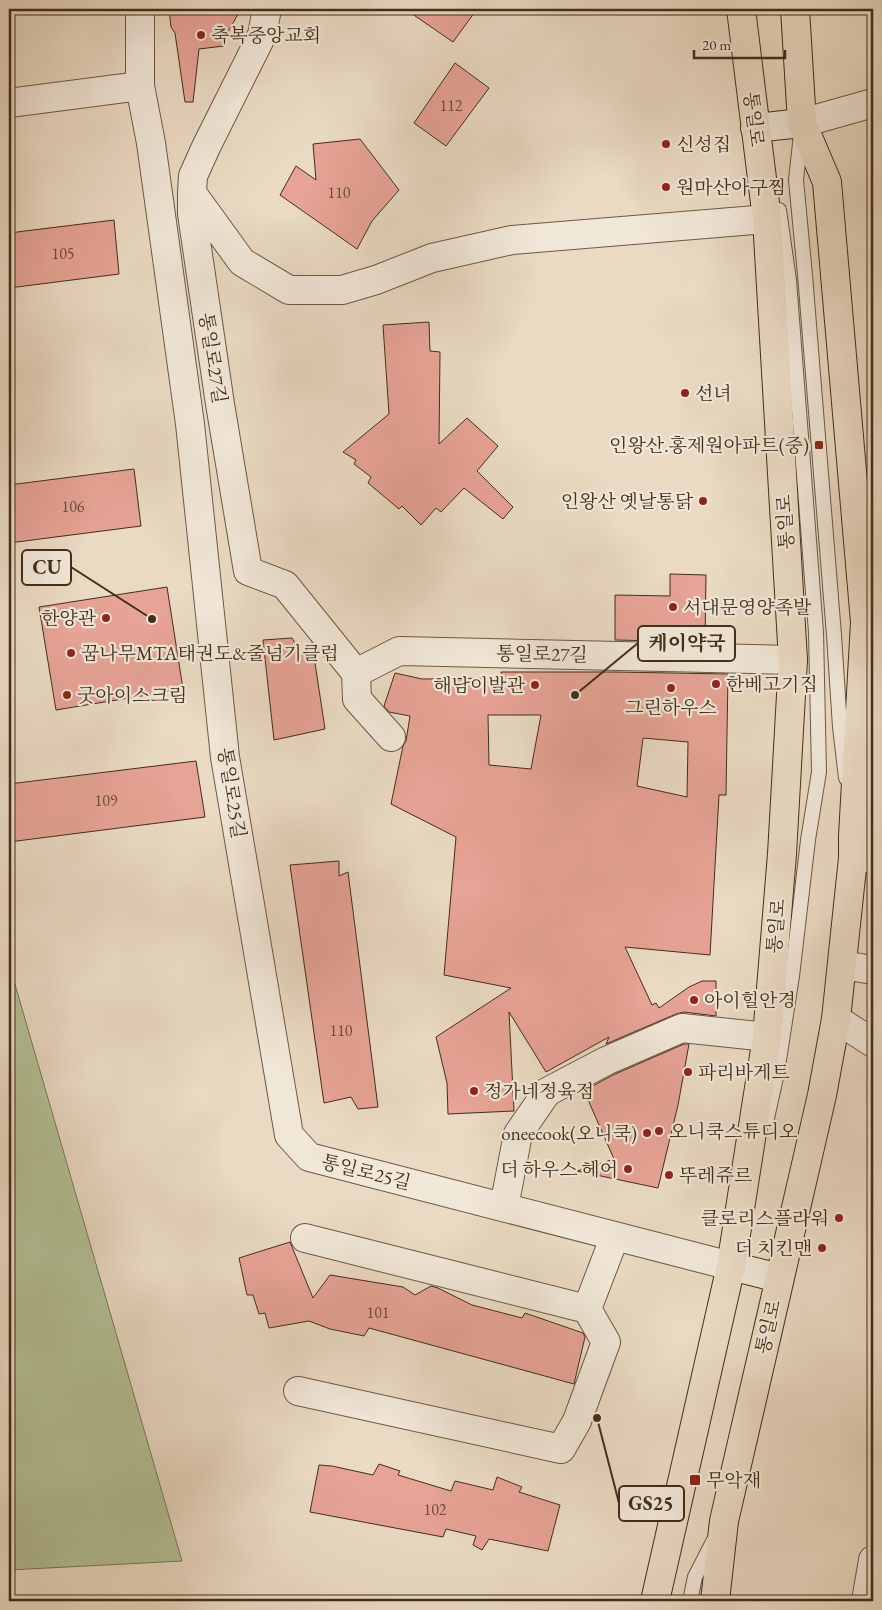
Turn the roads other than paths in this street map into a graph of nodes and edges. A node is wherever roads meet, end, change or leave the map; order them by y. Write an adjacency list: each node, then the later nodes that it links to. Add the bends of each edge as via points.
1 (140, 9): 5 (street, 통일로25길)
2 (267, 9): 10 (street, 통일로27길, via 262,36 199,161 193,176)
3 (741, 9): 9 (main road, 통일로)
4 (795, 9): 8 (main road, 통일로)
5 (140, 86): 6 (street); 22 (street, 통일로25길, via 154,162 190,424 225,757 289,1135 309,1157)
6 (9, 103)
7 (873, 103): 8 (street)
8 (802, 123): 9 (street); 12 (main road, 통일로, via 827,182); 16 (lane, via 796,180 840,727)
9 (755, 128): 11 (main road, 통일로); 25 (lane, via 777,197 789,280 816,632 819,772 777,1073)
10 (192, 193): 11 (street, via 242,262 289,290 342,290 432,258 512,240); 14 (street, 통일로27길, via 194,233 248,571 285,585)
11 (767, 218): 13 (main road, 통일로)
12 (867, 558): 16 (main road, 통일로)
13 (793, 660): 14 (street, 통일로27길, via 399,651); 20 (main road, 통일로)
14 (356, 673): 15 (street, via 357,699)
15 (391, 737)
16 (860, 851): 17 (main road, 통일로)
17 (842, 965): 18 (street); 19 (main road, 통일로)
18 (873, 970)
19 (836, 1019): 21 (street); 26 (main road, 통일로)
20 (767, 1037): 22 (street, via 682,1028 606,1061 546,1092 518,1134); 25 (main road, 통일로)
21 (873, 1043)
22 (504, 1207): 23 (street, 통일로25길)
23 (616, 1236): 25 (street, 통일로25길); 27 (street)
24 (305, 1238): 27 (street)
25 (731, 1266): 26 (street, 통일로25길); 31 (main road, 통일로)
26 (780, 1278): 29 (main road, 통일로)
27 (587, 1309): 28 (street, via 606,1342 577,1421 561,1449)
28 (298, 1391)
29 (724, 1521): 32 (lane, via 695,1577); 33 (main road, 통일로)
30 (873, 1560): 34 (street)
31 (655, 1601)
32 (690, 1601)
33 (715, 1601)
34 (866, 1601)

